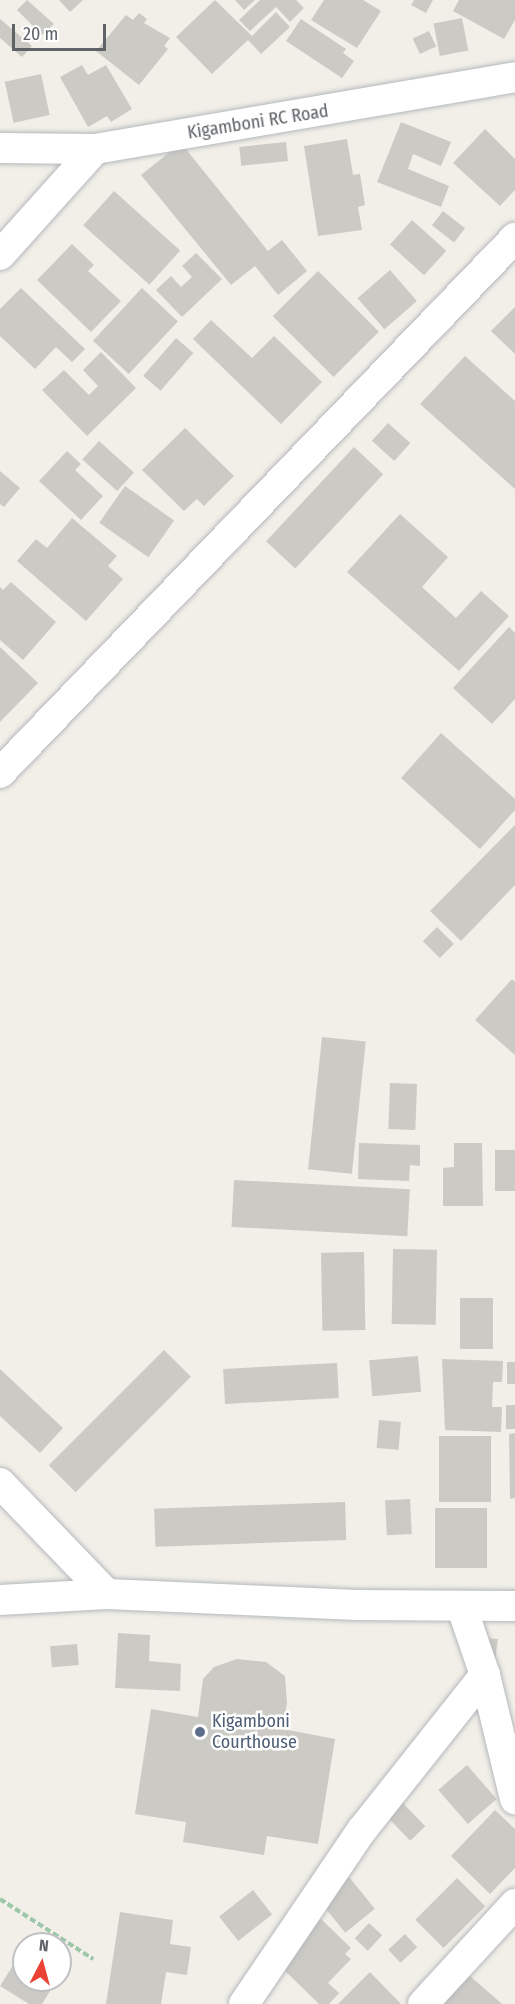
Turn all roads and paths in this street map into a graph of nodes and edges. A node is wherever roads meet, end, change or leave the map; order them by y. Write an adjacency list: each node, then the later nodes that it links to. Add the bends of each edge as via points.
1 (515, 77): 3 (street, Kigamboni RC Road)
2 (0, 148): 3 (street, Kigamboni RC Road)
3 (95, 149): 5 (street)
4 (515, 238): 6 (street)
5 (0, 255)
6 (0, 773)
7 (0, 1483): 8 (street)
8 (106, 1594): 9 (street); 11 (street)
9 (0, 1600)
10 (515, 1605): 11 (street)
11 (462, 1608): 12 (street)
12 (485, 1675): 13 (street); 17 (street, via 362,1830)
13 (515, 1799)
14 (0, 1899): 16 (path)
15 (515, 1904): 18 (street)
16 (93, 1959)
17 (245, 2003)
18 (423, 2004)

